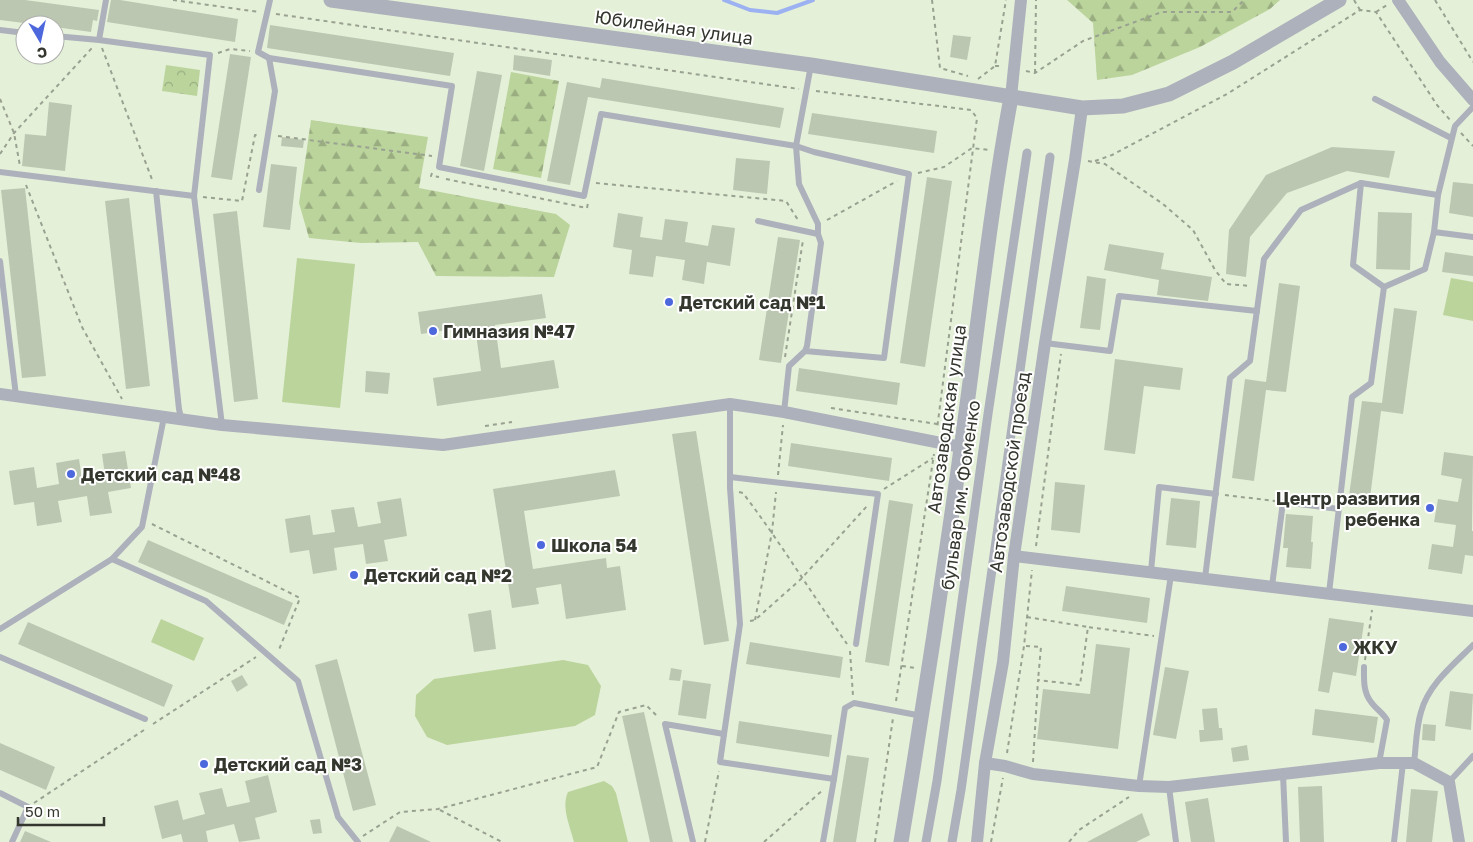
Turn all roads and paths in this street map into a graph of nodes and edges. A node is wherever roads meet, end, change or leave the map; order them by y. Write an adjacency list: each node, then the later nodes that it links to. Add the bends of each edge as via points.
1 (106, 0): 20 (lane)
2 (174, 0): 16 (path)
3 (270, 0): 16 (lane)
4 (331, 0): 25 (street, Юбилейная улица)
5 (932, 0): 26 (path, via 940,68)
6 (1006, 0): 28 (path, via 995,66 978,78)
7 (1036, 0): 8 (path, via 1035,73 1083,41 1162,12 1232,12)
8 (1244, 0)
9 (1339, 0): 34 (street, Юбилейная улица, via 1234,62 1169,94 1124,106)
10 (1354, 0): 14 (path)
11 (1435, 0): 24 (path)
12 (1394, 2): 15 (path); 32 (street)
13 (1021, 3): 30 (street, Автозаводская улица)
14 (1360, 10): 15 (path); 48 (path, via 1227,94 1112,155)
15 (1376, 12): 36 (path, via 1437,105)
16 (267, 13): 21 (lane); 27 (path)
17 (0, 30): 18 (lane)
18 (15, 32)
19 (65, 37): 20 (lane)
20 (99, 40): 22 (lane); 37 (path); 56 (path)
21 (258, 52): 22 (path, via 230,49); 23 (lane)
22 (210, 55): 58 (lane)
23 (269, 58): 38 (lane, via 275,91); 40 (lane, via 452,86 439,167 584,196 601,114)
24 (1473, 62)
25 (811, 64): 27 (lane); 28 (street, Юбилейная улица)
26 (968, 76)
27 (807, 90): 35 (path); 40 (lane)
28 (977, 90): 30 (street, Юбилейная улица); 35 (path)
29 (0, 98): 37 (path)
30 (1011, 98): 34 (street, Юбилейная улица); 87 (street, Автозаводская улица)
31 (1375, 99): 39 (lane)
32 (1473, 100)
33 (1473, 107): 36 (lane)
34 (1082, 108): 70 (street, Автозаводской проезд)
35 (971, 110): 42 (path, via 977,118)
36 (1455, 126): 39 (lane); 41 (path)
37 (14, 133): 44 (path); 51 (path)
38 (268, 135): 45 (path); 55 (lane); 58 (path, via 255,135 242,201)
39 (1451, 138): 57 (lane)
40 (796, 146): 52 (lane); 61 (lane, via 799,184)
41 (1473, 146)
42 (972, 148): 52 (path, via 944,168); 83 (path)
43 (1026, 153): 154 (street, бульвар им. Фоменко)
44 (0, 154)
45 (435, 156)
46 (1050, 157): 155 (street)
47 (1084, 161): 48 (path)
48 (1093, 161): 67 (path, via 1105,164 1163,204 1193,230 1226,284)
49 (433, 166): 59 (path, via 432,176 588,208)
50 (0, 172): 51 (lane)
51 (21, 174): 56 (lane); 76 (path, via 82,327)
52 (908, 174): 61 (path); 72 (lane, via 884,358)
53 (592, 182): 62 (path, via 786,201)
54 (1362, 184): 57 (lane); 67 (lane, via 1301,210 1264,259); 68 (lane, via 1353,265)
55 (259, 190)
56 (156, 191): 58 (lane); 81 (lane)
57 (1438, 195): 63 (lane)
58 (194, 196): 84 (lane)
59 (589, 200)
60 (758, 221): 62 (lane)
61 (818, 224): 64 (lane)
62 (804, 231): 64 (lane); 73 (path)
63 (1434, 232): 65 (lane); 68 (lane, via 1426,269)
64 (818, 234): 72 (lane, via 821,242)
65 (1473, 237)
66 (0, 260): 75 (lane)
67 (1260, 287): 69 (lane)
68 (1384, 287): 95 (lane, via 1371,384 1352,397)
69 (1257, 311): 71 (lane, via 1119,296 1110,351); 93 (lane, via 1250,361 1230,378)
70 (1044, 343): 71 (lane); 98 (street, Автозаводской проезд)
71 (1062, 346): 99 (path)
72 (805, 351): 79 (lane, via 789,366)
73 (785, 359)
74 (0, 394): 75 (street)
75 (16, 396): 80 (street)
76 (123, 401)
77 (730, 404): 79 (street); 84 (street, via 443,445); 89 (lane)
78 (824, 407): 83 (path)
79 (784, 412): 86 (street); 90 (path)
80 (164, 417): 81 (street); 96 (lane)
81 (181, 418): 84 (street)
82 (513, 422): 85 (path)
83 (938, 424): 86 (path)
84 (222, 425)
85 (485, 426)
86 (936, 442): 87 (street); 88 (path)
87 (961, 447): 125 (street, Автозаводская улица)
88 (934, 457): 92 (path); 124 (path)
89 (730, 477): 90 (lane); 91 (lane)
90 (777, 482): 92 (lane); 97 (path)
91 (730, 488): 97 (path, via 743,494); 111 (lane)
92 (878, 494): 104 (path); 115 (lane)
93 (1216, 494): 94 (path); 101 (lane, via 1159,487); 103 (lane)
94 (1283, 502): 95 (lane); 105 (lane)
95 (1339, 509): 106 (lane)
96 (144, 520): 100 (lane, via 142,527); 120 (path, via 300,598)
97 (772, 532): 104 (path); 110 (path)
98 (1014, 556): 99 (street); 133 (street, Автозаводской проезд, via 1003,662)
99 (1034, 558): 101 (street); 109 (path)
100 (112, 559): 113 (lane); 118 (lane, via 206,601)
101 (1151, 571): 102 (street)
102 (1172, 574): 103 (street); 114 (lane)
103 (1205, 578): 105 (street)
104 (801, 579): 110 (path); 123 (path, via 850,649)
105 (1272, 586): 106 (street)
106 (1329, 593): 108 (street)
107 (1373, 606): 121 (path)
108 (1473, 611)
109 (1027, 617): 112 (path); 117 (path)
110 (755, 620): 111 (path)
111 (740, 624): 128 (lane)
112 (1088, 627): 114 (path); 122 (path, via 1080,685)
113 (0, 629)
114 (1161, 637): 139 (lane)
115 (856, 644)
116 (1473, 645): 132 (lane, via 1443,674 1427,700)
117 (1024, 646): 122 (path, via 1041,647); 134 (path)
118 (264, 651): 120 (lane); 143 (path)
119 (0, 657): 126 (lane)
120 (275, 661): 145 (lane, via 298,681 338,817)
121 (1364, 667): 131 (lane, via 1365,689 1370,702 1387,720)
122 (1038, 680): 135 (path)
123 (854, 703): 124 (lane); 137 (lane, via 845,708)
124 (894, 712): 125 (lane); 152 (path)
125 (922, 716): 153 (street, Автозаводская улица)
126 (145, 719)
127 (666, 724): 128 (lane); 144 (path, via 646,705 619,712 597,767); 148 (lane)
128 (724, 734): 130 (lane)
129 (1473, 756): 138 (lane)
130 (720, 762): 137 (lane); 149 (path)
131 (1379, 763): 132 (street); 136 (street)
132 (1409, 763): 138 (street); 161 (lane)
133 (985, 764): 134 (street); 156 (street, Автозаводской проезд)
134 (1005, 766): 135 (street); 157 (path)
135 (1033, 774): 139 (street)
136 (1283, 774): 140 (street); 160 (lane)
137 (834, 779): 150 (path); 151 (lane)
138 (1449, 782): 162 (street)
139 (1139, 786): 140 (street)
140 (1169, 787): 159 (lane)
141 (0, 794): 143 (lane)
142 (1130, 796): 158 (path, via 1079,830)
143 (28, 807): 146 (lane)
144 (438, 809): 145 (path, via 400,812); 147 (path)
145 (357, 841)
146 (12, 842)
147 (502, 842)
148 (693, 842)
149 (705, 842)
150 (764, 842)
151 (822, 842)
152 (875, 842)
153 (901, 842)
154 (926, 842)
155 (952, 842)
156 (977, 842)
157 (992, 842)
158 (1069, 842)
159 (1176, 842)
160 (1286, 842)
161 (1394, 842)
162 (1459, 842)

